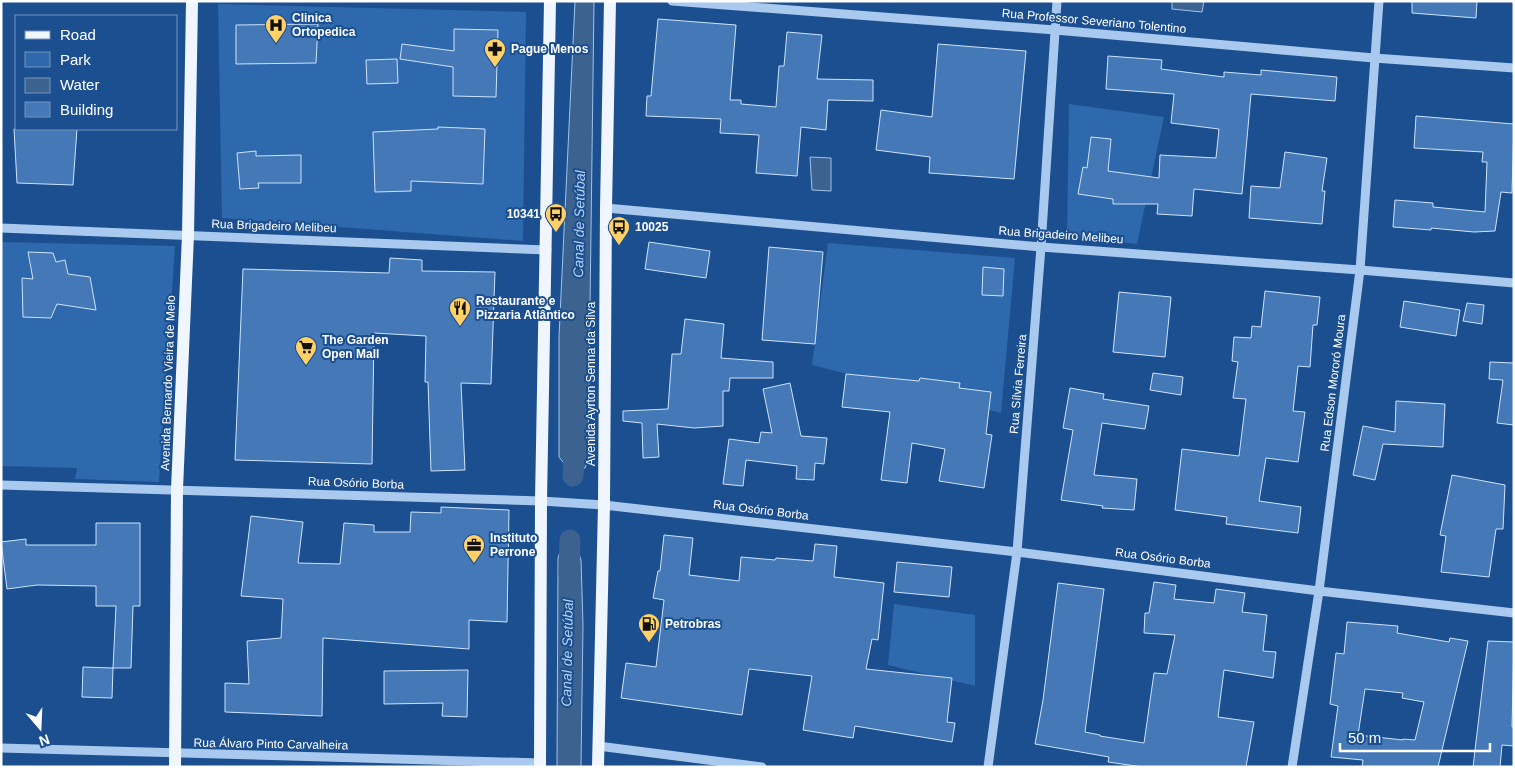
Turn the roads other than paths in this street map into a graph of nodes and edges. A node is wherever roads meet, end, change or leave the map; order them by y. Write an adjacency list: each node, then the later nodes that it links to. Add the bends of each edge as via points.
1 (192, 1): 12 (main road, Avenida Bernardo Vieira de Melo)
2 (550, 1): 14 (main road)
3 (610, 1): 10 (main road, Avenida Ayrton Senna da Silva)
4 (672, 1): 7 (street, Rua Professor Severiano Tolentino)
5 (1057, 1): 7 (street, Rua Sílvia Ferreira)
6 (1379, 1): 8 (street, Rua Edson Mororó Moura)
7 (1055, 30): 8 (street, Rua Professor Severiano Tolentino); 13 (street, Rua Sílvia Ferreira)
8 (1374, 58): 9 (street, Rua Professor Severiano Tolentino); 15 (street, Rua Edson Mororó Moura)
9 (1514, 68)
10 (606, 208): 13 (street, Rua Brigadeiro Melibeu); 20 (main road, Avenida Ayrton Senna da Silva)
11 (1, 228): 12 (street, Rua Brigadeiro Melibeu)
12 (188, 235): 14 (street, Rua Brigadeiro Melibeu); 18 (main road, Avenida Bernardo Vieira de Melo)
13 (1041, 246): 15 (street, Rua Brigadeiro Melibeu); 21 (street, Rua Sílvia Ferreira)
14 (547, 250): 19 (main road)
15 (1360, 270): 16 (street, Rua Brigadeiro Melibeu); 22 (street, Rua Edson Mororó Moura)
16 (1514, 283)
17 (1, 484): 18 (street, Rua Osório Borba)
18 (177, 489): 19 (street, Rua Osório Borba); 26 (main road, Avenida Bernardo Vieira de Melo)
19 (541, 501): 20 (street, Rua Osório Borba); 27 (main road)
20 (604, 505): 21 (street, Rua Osório Borba); 24 (main road, Avenida Ayrton Senna da Silva)
21 (1017, 552): 22 (street, Rua Osório Borba); 30 (street, Rua Sílvia Ferreira)
22 (1319, 591): 23 (street, Rua Osório Borba); 31 (street, Rua Edson Mororó Moura)
23 (1514, 612)
24 (598, 746): 28 (main road, Avenida Ayrton Senna da Silva); 29 (street)
25 (1, 748): 26 (street, Rua Álvaro Pinto Carvalheira)
26 (175, 760): 27 (street, Rua Álvaro Pinto Carvalheira)
27 (540, 765)
28 (598, 767)
29 (762, 767)
30 (988, 767)
31 (1292, 767)

